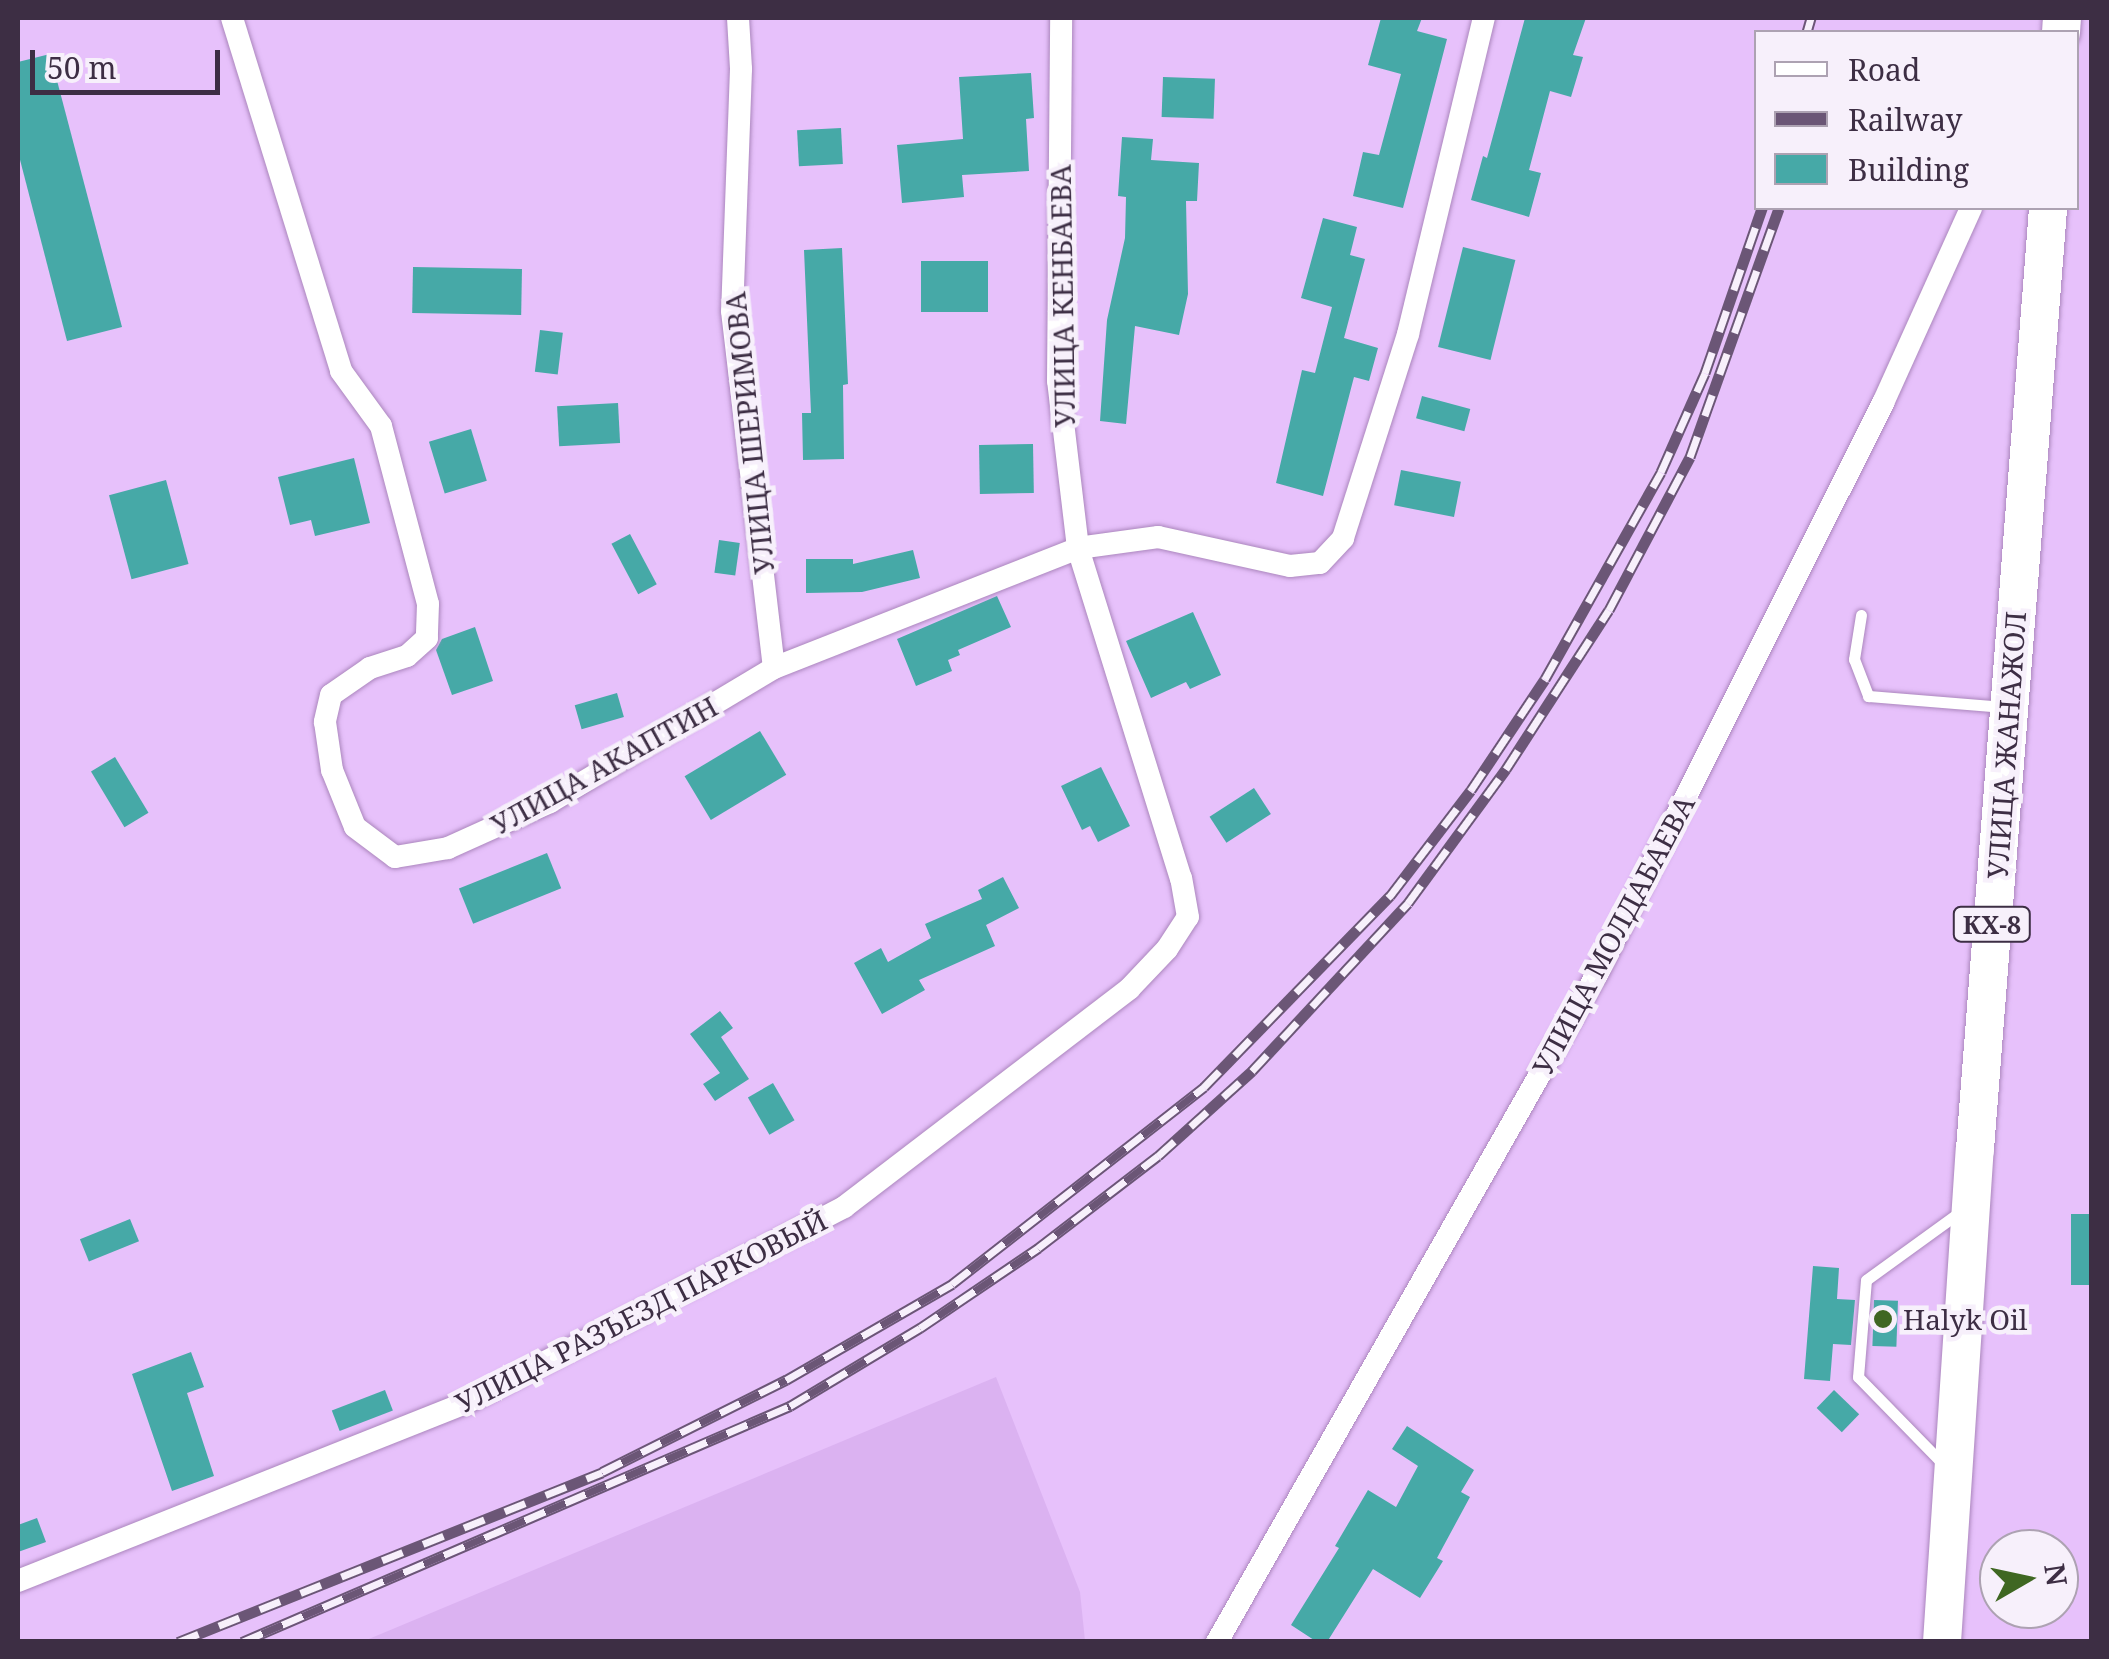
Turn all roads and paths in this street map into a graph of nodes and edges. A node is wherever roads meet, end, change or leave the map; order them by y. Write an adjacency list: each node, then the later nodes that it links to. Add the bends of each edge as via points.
1 (232, 18): 9 (street, УЛИЦА АКАПТИН, via 340,370 382,426 428,604 427,638 407,656 370,668 331,694 325,722 332,770 355,827 394,857 448,848 550,802)
2 (738, 18): 9 (street, УЛИЦА ШЕРИМОВА, via 732,311)
3 (1061, 18): 7 (street, УЛИЦА КЕНБАЕВА, via 1058,381)
4 (1484, 18): 7 (street, УЛИЦА АКАПТИН, via 1408,334 1343,538 1320,563 1290,566 1158,537)
5 (1970, 210): 15 (street, УЛИЦА МОЛДАБАЕВА, via 1883,403 1597,974)
6 (2048, 210): 10 (main road, УЛИЦА ЖАНАЖОЛ / КХ-8)
7 (1078, 548): 9 (street, УЛИЦА АКАПТИН); 11 (street, УЛИЦА КЕНБАЕВА)
8 (1861, 616): 10 (lane, via 1854,659 1868,696)
9 (774, 668)
10 (2009, 707): 12 (main road, УЛИЦА ЖАНАЖОЛ / КХ-8)
11 (1188, 917): 14 (street, УЛИЦА РАЗЪЕЗД ПАРКОВЫЙ, via 1129,989 844,1206 466,1403)
12 (1971, 1204): 13 (main road, УЛИЦА ЖАНАЖОЛ / КХ-8); 13 (lane, via 1866,1280 1858,1377)
13 (1953, 1474): 16 (main road, УЛИЦА ЖАНАЖОЛ / КХ-8)
14 (18, 1581)
15 (1216, 1642)
16 (1942, 1642)

